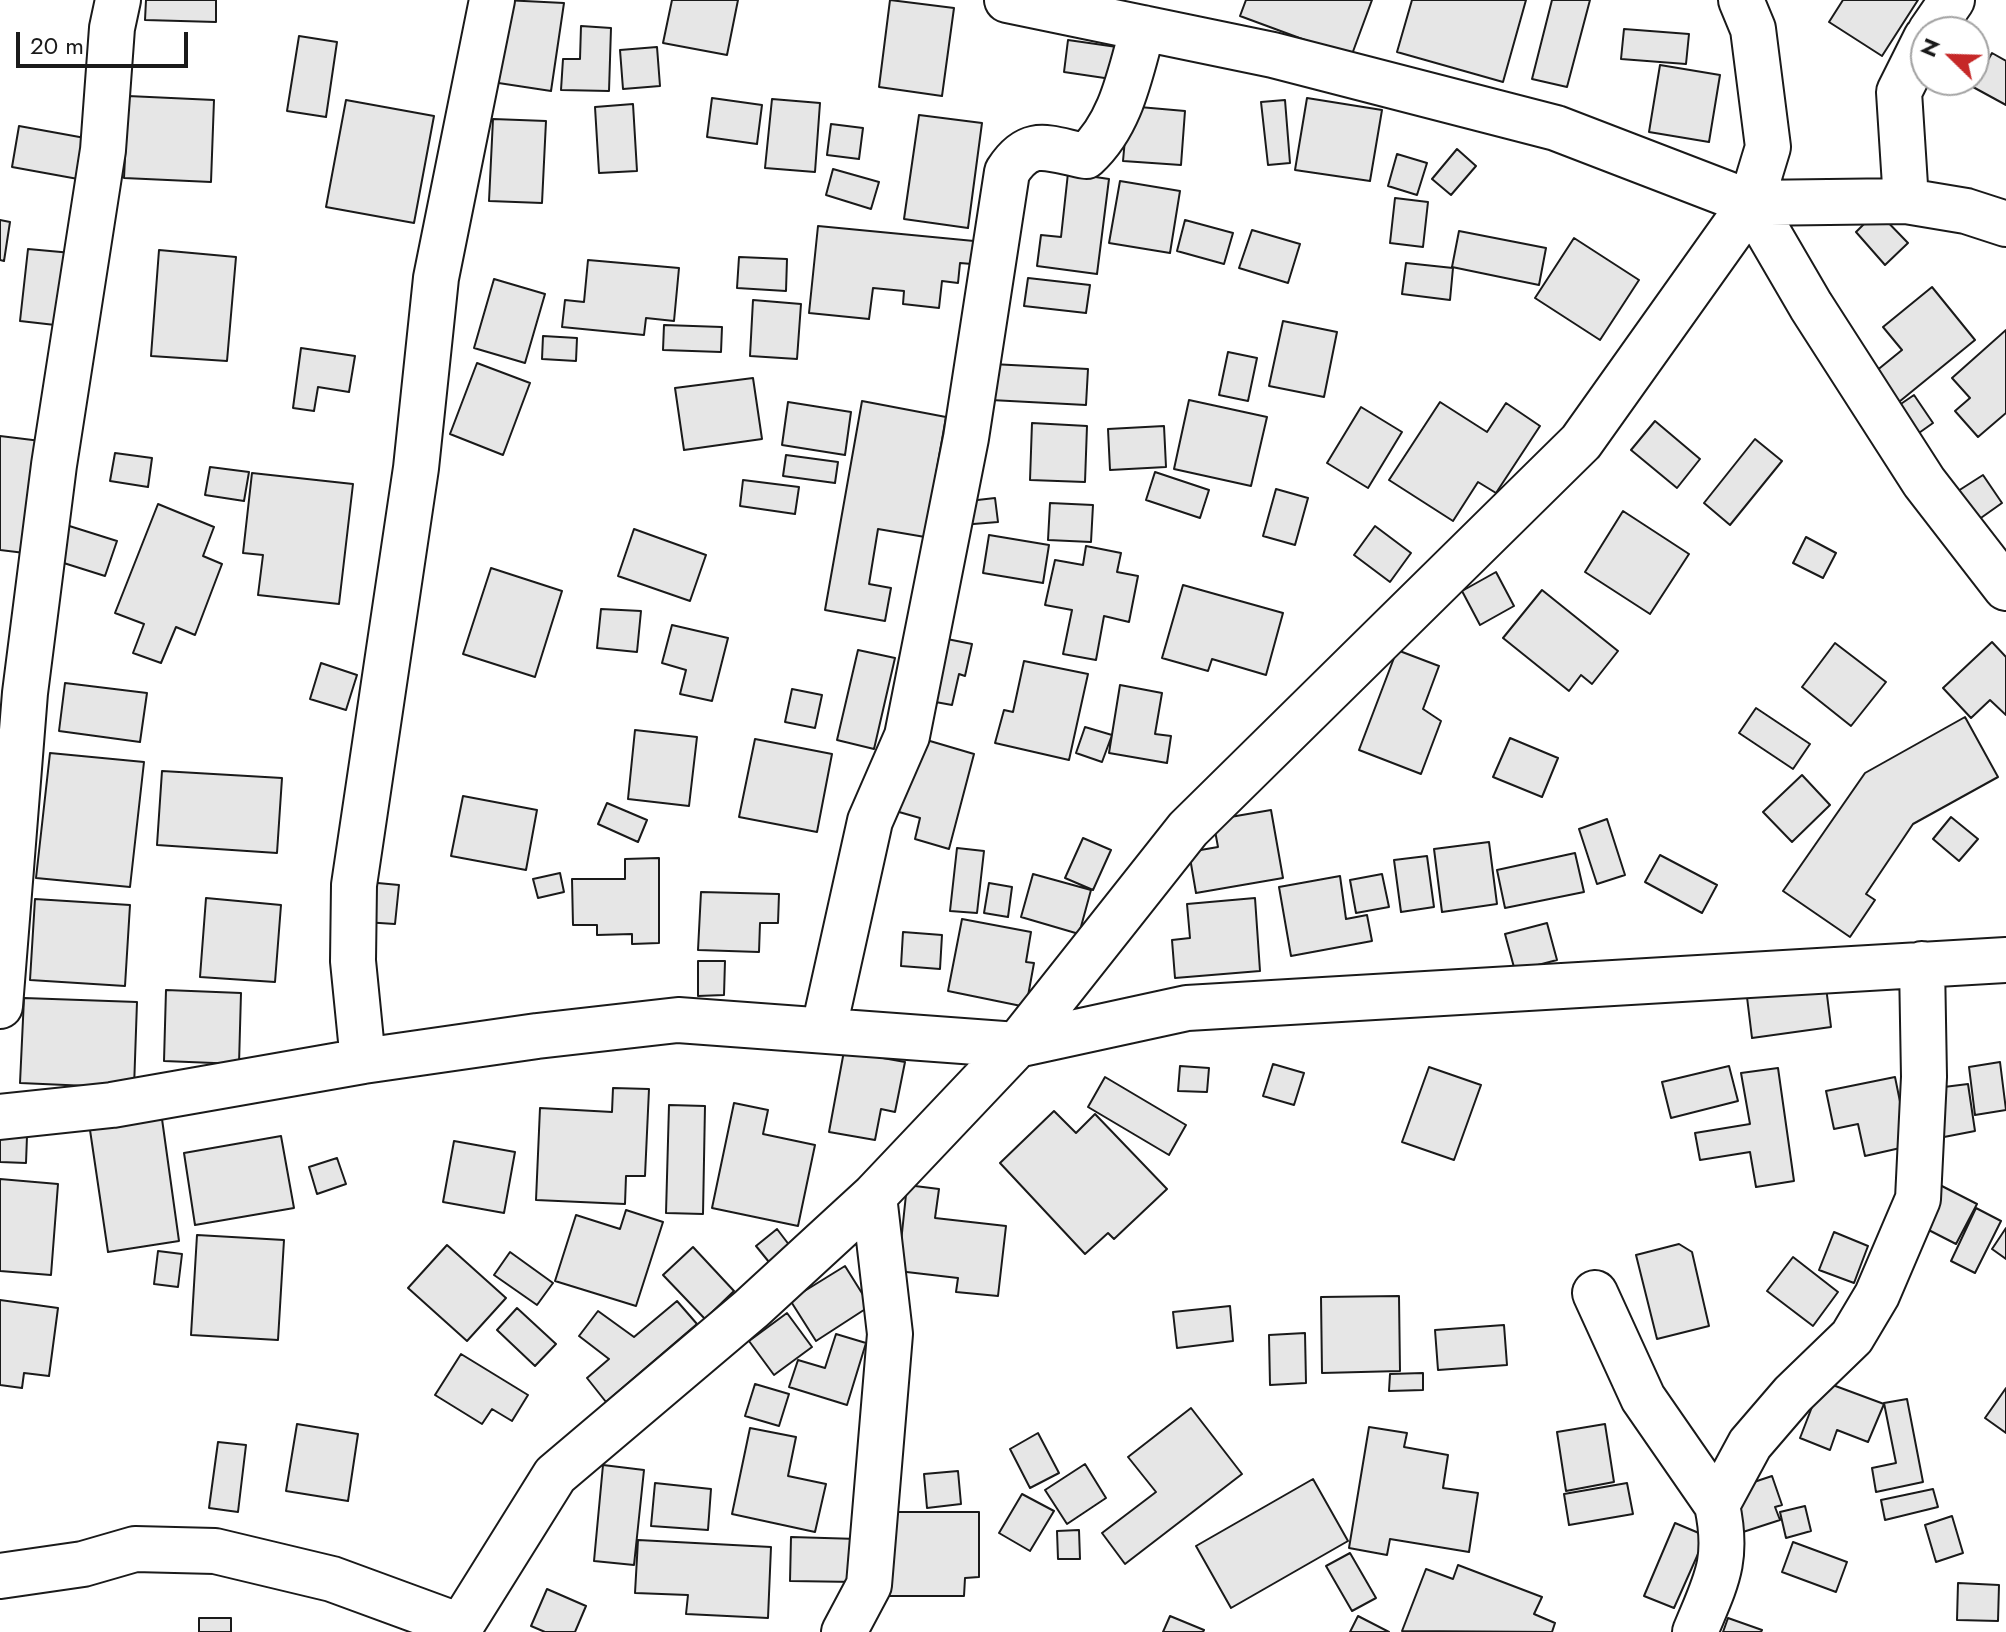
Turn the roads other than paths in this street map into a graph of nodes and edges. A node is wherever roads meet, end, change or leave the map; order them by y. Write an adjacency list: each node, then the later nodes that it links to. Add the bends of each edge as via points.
1 (118, 0): 13 (street, via 103,150 25,693)
2 (492, 0): 16 (street, via 436,278 416,468 354,885 353,961)
3 (1007, 0): 5 (street)
4 (1741, 0): 8 (street, via 1753,29 1768,147)
5 (1143, 28): 8 (street, via 1273,55 1556,128); 14 (street, via 1121,104 1103,140 1086,156 1033,146 1019,153 1007,172 966,438 907,736 870,821)
6 (1910, 70): 7 (street, via 1899,92)
7 (1906, 201): 8 (street); 9 (street)
8 (1751, 203): 10 (street, via 1924,482); 15 (street, via 1581,442 1190,827)
9 (2006, 224)
10 (2006, 588)
11 (2006, 960): 12 (street)
12 (1922, 964): 15 (street, via 1187,1008); 20 (street, via 1918,1199 1877,1295 1852,1337 1750,1444)
13 (0, 1006)
14 (824, 1028): 15 (street); 16 (street, via 678,1020)
15 (1017, 1045): 18 (street)
16 (363, 1061): 17 (street, via 112,1105)
17 (0, 1117)
18 (874, 1196): 22 (street, via 751,1309 555,1475); 23 (street, via 890,1334 869,1585)
19 (1595, 1293): 20 (street, via 1643,1398)
20 (1717, 1505): 24 (street, via 1724,1539 1720,1571)
21 (0, 1576): 22 (street, via 83,1564 135,1549 215,1551 332,1579)
22 (458, 1629)
23 (844, 1632)
24 (1695, 1632)

